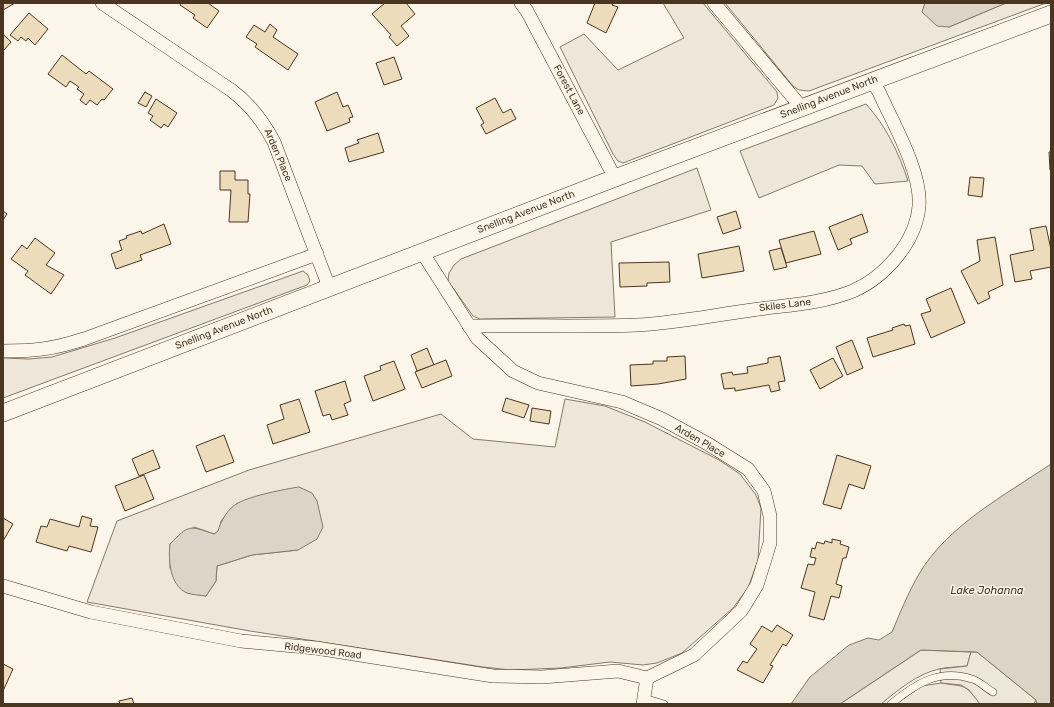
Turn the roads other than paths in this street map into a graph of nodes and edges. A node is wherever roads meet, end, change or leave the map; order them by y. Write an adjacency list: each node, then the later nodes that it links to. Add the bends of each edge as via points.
1 (102, 3): 9 (street, Arden Place, via 231,90 254,111 274,142)
2 (521, 3): 7 (street, Forest Lane)
3 (714, 3): 6 (street)
4 (1051, 14): 5 (street, Snelling Avenue North)
5 (872, 81): 6 (street, Snelling Avenue North); 11 (street, Skiles Lane, via 915,173 920,191 920,204 915,224 901,251 892,263 868,282 838,296 819,301 638,324)
6 (802, 108): 7 (street, Snelling Avenue North)
7 (615, 178): 8 (street, Snelling Avenue North)
8 (422, 252): 10 (street, Snelling Avenue North); 11 (street, Arden Place)
9 (317, 254): 10 (street, Arden Place); 12 (street, via 54,348)
10 (329, 287): 13 (street, Snelling Avenue North)
11 (468, 326): 15 (street, Arden Place, via 482,343 514,371 538,383 622,402 662,419 748,469 764,491 770,516 770,543 757,585 741,611 694,655)
12 (3, 351)
13 (3, 413)
14 (3, 586): 15 (street, Ridgewood Road, via 92,612 241,641 316,648 493,676 542,677 618,671)
15 (647, 678): 17 (street)
16 (993, 692): 19 (lane, via 973,679 938,676 906,691)
17 (644, 701): 18 (lane)
18 (664, 704)
19 (891, 704)

